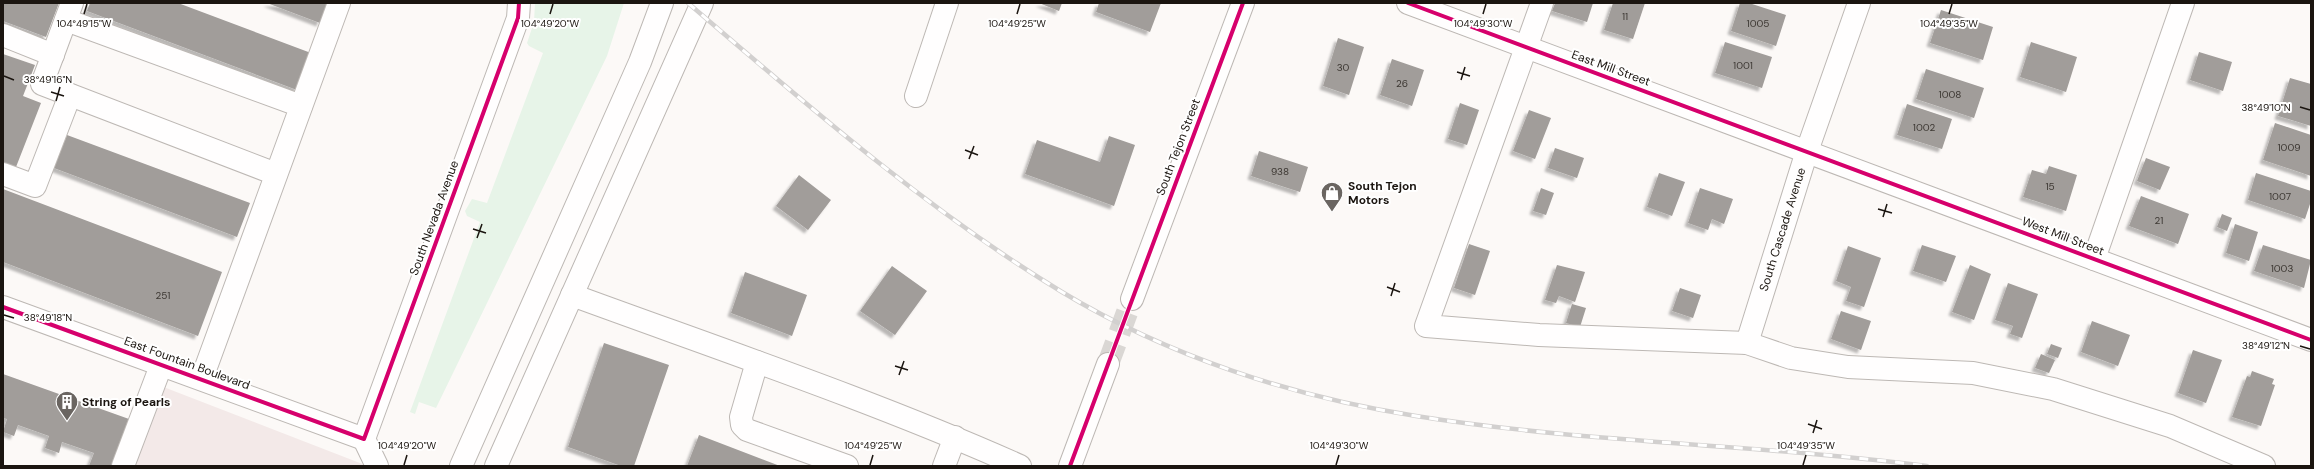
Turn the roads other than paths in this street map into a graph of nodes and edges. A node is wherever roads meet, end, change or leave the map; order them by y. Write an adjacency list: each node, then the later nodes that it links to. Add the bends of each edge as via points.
1 (339, 3): 17 (street)
2 (519, 3): 32 (street, South Nevada Avenue, via 518,18)
3 (662, 3): 35 (street, via 640,62)
4 (702, 3): 22 (street)
5 (947, 3): 16 (street)
6 (1243, 3): 23 (street, South Tejon Street)
7 (1408, 3): 13 (street, East Mill Street)
8 (1542, 3): 13 (street)
9 (1858, 3): 18 (street, South Cascade Avenue)
10 (2183, 3): 21 (street)
11 (69, 12): 14 (street); 17 (street)
12 (3, 36): 14 (street)
13 (1526, 47): 18 (street, East Mill Street); 26 (street, via 1426,326 1539,335)
14 (53, 55): 15 (street, via 42,84)
15 (70, 95): 19 (street, via 35,186); 20 (street)
16 (916, 96)
17 (301, 106): 20 (street)
18 (1807, 151): 21 (street, West Mill Street); 26 (street, South Cascade Avenue)
19 (3, 174)
20 (276, 174): 30 (street)
21 (2094, 259): 25 (street, West Mill Street)
22 (572, 295): 27 (street); 36 (street)
23 (1132, 299)
24 (3, 307): 28 (street, East Fountain Boulevard)
25 (2311, 340)
26 (1747, 343): 41 (street, via 1791,358 1848,366 1973,373 2053,389 2170,426)
27 (757, 362): 31 (street); 37 (street, via 740,417 742,425 747,430)
28 (162, 363): 30 (street, East Fountain Boulevard); 33 (street)
29 (1108, 364): 40 (street)
30 (202, 378): 32 (street, East Fountain Boulevard)
31 (955, 437): 38 (street); 39 (street)
32 (364, 439): 34 (street)
33 (123, 466)
34 (377, 466)
35 (460, 466)
36 (496, 466)
37 (847, 466)
38 (944, 466)
39 (1020, 466)
40 (1070, 466)
41 (2264, 466)

